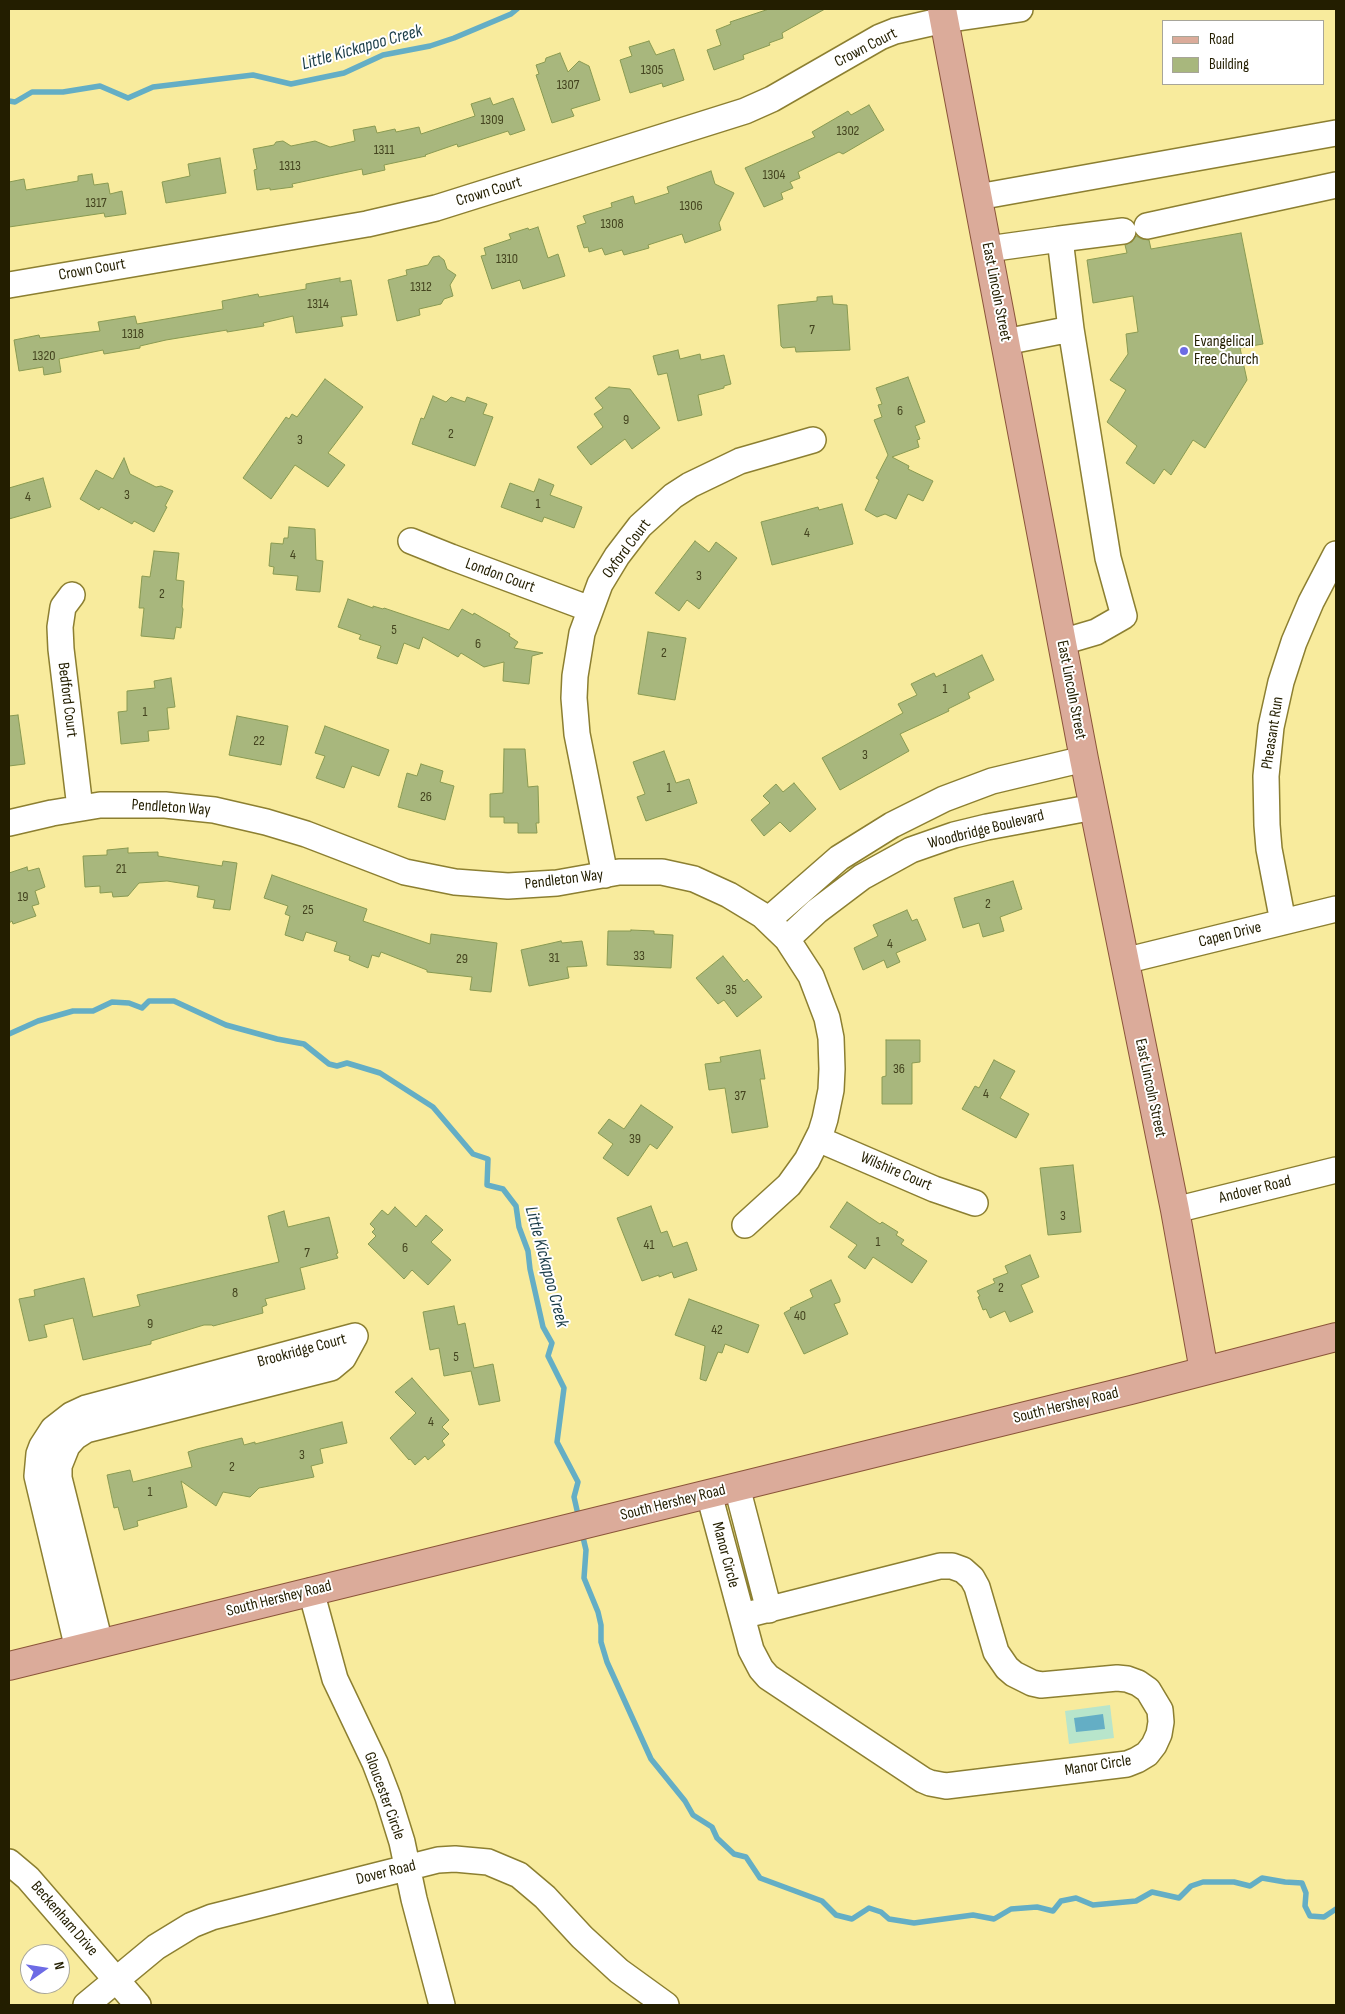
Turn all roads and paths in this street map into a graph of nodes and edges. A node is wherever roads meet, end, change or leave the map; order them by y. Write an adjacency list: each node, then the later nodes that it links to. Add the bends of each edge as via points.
1 (1020, 9): 2 (street, Crown Court)
2 (943, 14): 5 (main road, East Lincoln Street); 10 (street, Crown Court, via 880,37 745,111 436,208 367,224)
3 (1336, 133): 5 (street)
4 (1336, 186): 6 (street)
5 (978, 197): 9 (main road, East Lincoln Street)
6 (1147, 226)
7 (1123, 231): 8 (street)
8 (1060, 239): 9 (street); 11 (street)
9 (988, 249): 12 (main road, East Lincoln Street)
10 (9, 285)
11 (1071, 329): 12 (street); 18 (street, via 1108,558 1124,616 1096,632)
12 (1005, 342): 18 (main road, East Lincoln Street)
13 (813, 440): 17 (street, Oxford Court, via 724,467 673,496 640,526 600,584)
14 (411, 541): 17 (street, London Court)
15 (1336, 554): 26 (street, Pheasant Run, via 1294,642 1271,727 1266,776 1267,824)
16 (72, 595): 21 (street, Bedford Court, via 63,607 60,627)
17 (590, 608): 23 (street, Oxford Court, via 582,633 574,698 577,734)
18 (1062, 642): 19 (main road, East Lincoln Street)
19 (1084, 759): 20 (main road, East Lincoln Street); 25 (street, Woodbridge Boulevard, via 992,781 944,799 892,825 839,858)
20 (1094, 807): 27 (street, Woodbridge Boulevard, via 987,826 911,850 838,894); 28 (main road, East Lincoln Street)
21 (80, 808): 22 (street, Pendleton Way); 23 (street, Pendleton Way, via 145,804 214,810 306,834 405,872 455,882 508,886 557,884)
22 (9, 823)
23 (605, 875): 25 (street, Pendleton Way, via 640,871 694,879 729,895)
24 (1336, 909): 26 (street, Capen Drive)
25 (768, 920): 27 (street, Pendleton Way)
26 (1283, 922): 28 (street, Capen Drive)
27 (787, 939): 29 (street, Pendleton Way, via 811,976 831,1038 831,1090)
28 (1124, 961): 32 (main road, East Lincoln Street)
29 (818, 1139): 31 (street, Wilshire Court, via 934,1189); 33 (street, Pendleton Way, via 789,1185)
30 (1336, 1170): 32 (street, Andover Road)
31 (975, 1202)
32 (1175, 1210): 35 (main road, East Lincoln Street)
33 (745, 1225)
34 (1336, 1338): 35 (main road, South Hershey Road)
35 (1204, 1371): 37 (main road, South Hershey Road)
36 (237, 1380): 42 (street, via 113,1412 67,1446 59,1466 59,1478 51,1493)
37 (737, 1487): 38 (main road, South Hershey Road); 40 (street, Manor Circle)
38 (709, 1494): 39 (main road, South Hershey Road); 41 (street, Manor Circle)
39 (311, 1591): 42 (main road, South Hershey Road); 45 (street, Gloucester Circle, via 335,1679 388,1797)
40 (769, 1610): 41 (street, Manor Circle); 41 (street, Manor Circle, via 940,1566 952,1566 972,1578 996,1652 1014,1674 1041,1685 1117,1678 1138,1683 1148,1690 1160,1710 1159,1734 1147,1754 1126,1764 946,1786 930,1783 768,1677 755,1660)
41 (742, 1616)
42 (89, 1646): 43 (main road, South Hershey Road)
43 (9, 1666)
44 (9, 1862): 46 (street, Beckenham Drive, via 28,1878)
45 (407, 1868): 46 (street, Dover Road, via 212,1917 174,1935); 49 (street, Gloucester Circle); 50 (street, Dover Road, via 438,1860 472,1859 504,1868 533,1885 619,1971)
46 (116, 1980): 47 (street, Dover Road); 48 (street, Beckenham Drive)
47 (86, 2005)
48 (138, 2005)
49 (442, 2005)
50 (666, 2005)

